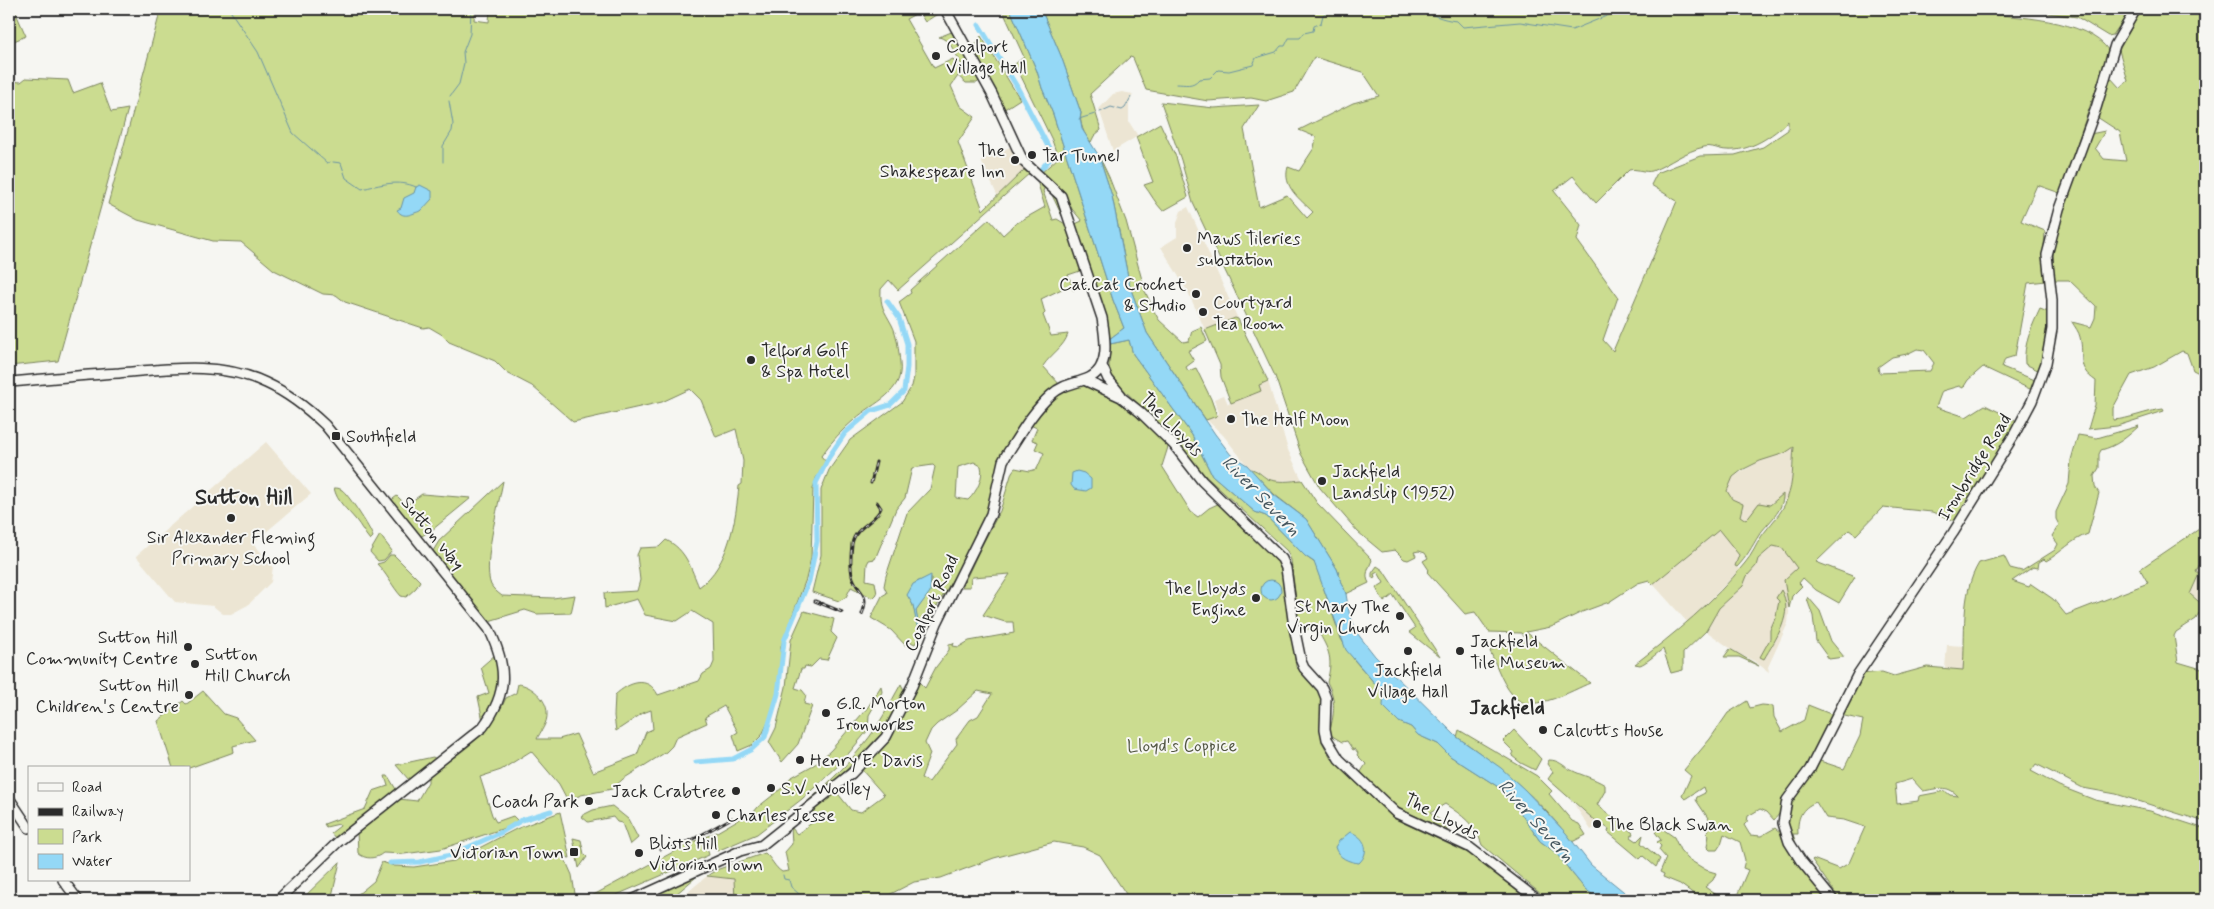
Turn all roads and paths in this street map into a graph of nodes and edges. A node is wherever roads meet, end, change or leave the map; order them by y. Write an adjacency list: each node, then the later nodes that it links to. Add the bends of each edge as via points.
1 (945, 9): 3 (street, via 992,94 1024,161 1061,196 1104,330)
2 (2136, 9): 16 (street, Ironbridge Road, via 2115,45 2059,209 2047,255 2052,329 2046,363 2032,401 1953,533 1858,674 1810,770 1787,800 1783,823 1789,842)
3 (1102, 366): 4 (street); 7 (street)
4 (1095, 374): 5 (street, Coalport Road); 7 (street)
5 (1084, 380): 8 (street, The Lloyds); 14 (street, Coalport Road, via 1060,388 1042,404 1007,454 991,514 886,737 852,773 762,845 740,850)
6 (9, 382): 13 (street, Sutton Way, via 169,369 214,369 266,383 300,403 325,425 489,629 504,669 496,706 483,727 338,842)
7 (1115, 388): 8 (street)
8 (1126, 400): 15 (street, The Lloyds, via 1174,445 1202,481 1282,559 1301,661 1326,698 1325,729 1339,760 1396,813 1469,847)
9 (9, 798): 10 (street)
10 (28, 826)
11 (64, 882): 12 (street)
12 (78, 900)
13 (278, 900)
14 (632, 900)
15 (1538, 900)
16 (1833, 900)

